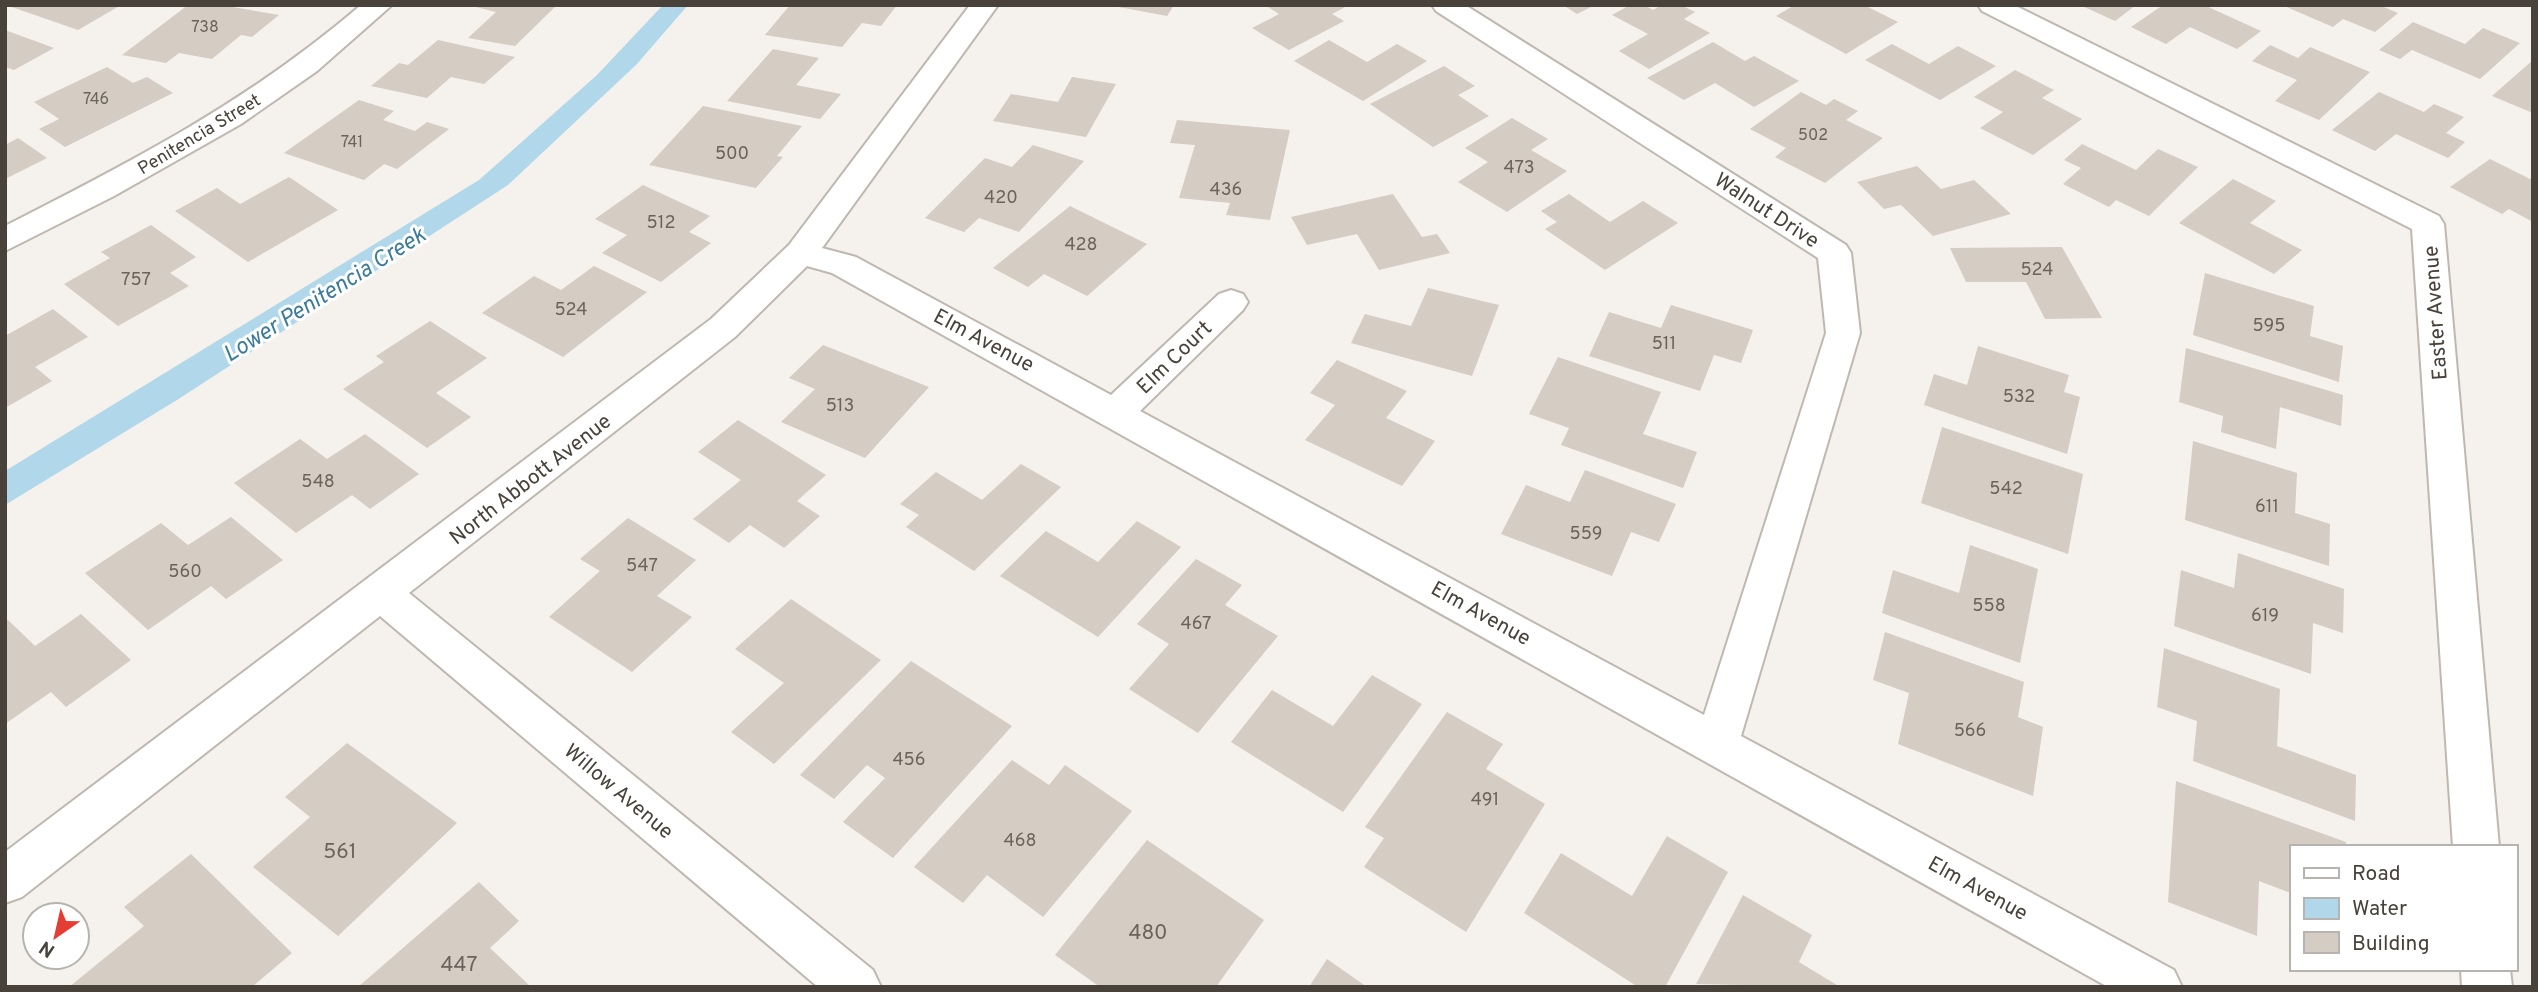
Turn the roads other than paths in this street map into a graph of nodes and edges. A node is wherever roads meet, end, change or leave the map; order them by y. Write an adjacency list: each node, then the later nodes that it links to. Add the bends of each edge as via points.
1 (378, 5): 5 (street, Penitencia Street, via 263,96 141,169)
2 (984, 5): 6 (street, North Abbott Avenue)
3 (1446, 5): 10 (street, Walnut Drive, via 1834,253 1843,333)
4 (1992, 5): 11 (street, Easter Avenue, via 2428,224)
5 (5, 240)
6 (801, 253): 8 (street, Elm Avenue, via 844,265); 9 (street, North Abbott Avenue, via 723,328)
7 (1231, 302): 8 (street, Elm Court)
8 (1116, 411): 10 (street, Elm Avenue)
9 (382, 594): 12 (street, North Abbott Avenue); 13 (street, Willow Avenue)
10 (1717, 744): 14 (street, Elm Avenue)
11 (2476, 845)
12 (5, 881)
13 (856, 987)
14 (2157, 987)

